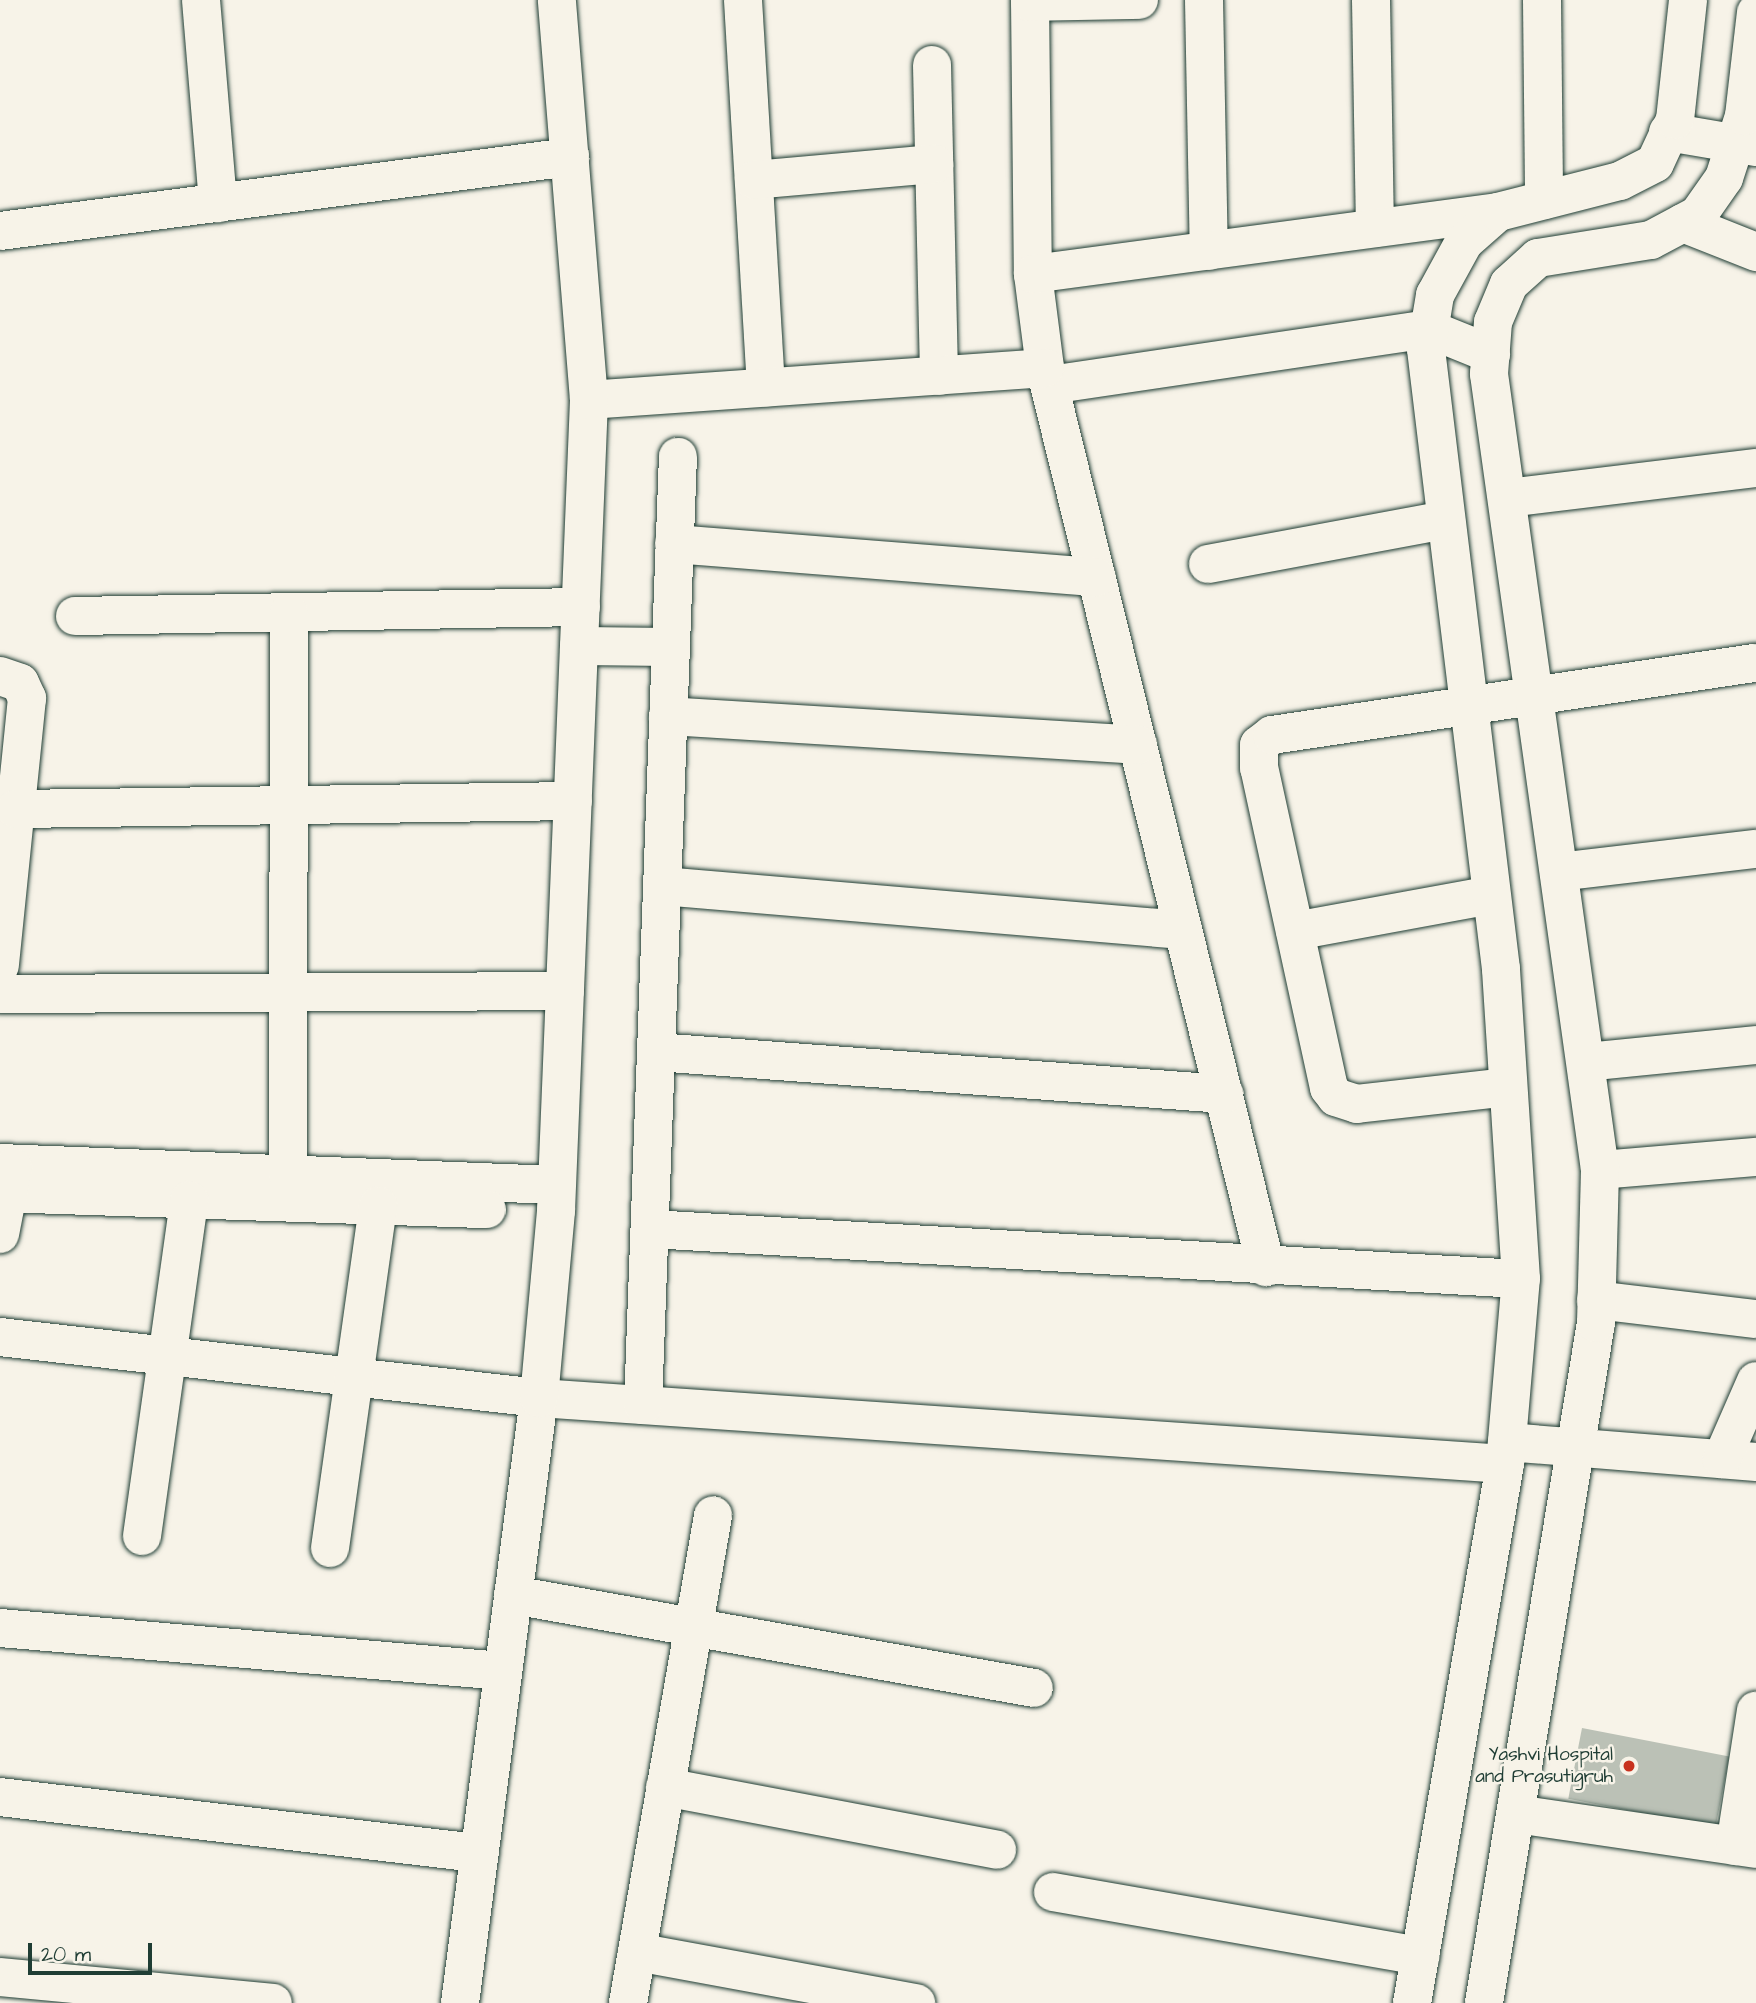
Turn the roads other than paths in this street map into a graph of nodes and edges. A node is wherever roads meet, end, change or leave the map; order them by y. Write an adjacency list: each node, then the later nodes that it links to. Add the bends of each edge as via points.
1 (201, 0): 18 (street)
2 (558, 0): 14 (street)
3 (743, 0): 16 (street)
4 (1139, 0): 9 (street)
5 (1204, 0): 23 (street)
6 (1371, 0): 21 (street)
7 (1542, 0): 17 (street)
8 (1688, 0): 12 (street, via 1675,120)
9 (1030, 1): 25 (street)
10 (1756, 13): 13 (street, via 1744,116)
11 (932, 65): 15 (street)
12 (1668, 132): 13 (street); 17 (street, via 1655,163 1620,181)
13 (1745, 147): 20 (street, via 1698,215)
14 (570, 157): 18 (street); 31 (street)
15 (934, 164): 16 (street); 28 (street)
16 (754, 180): 30 (street)
17 (1544, 200): 19 (street)
18 (218, 203): 22 (street)
19 (1498, 212): 21 (street); 26 (street, via 1464,242 1435,296)
20 (1683, 223): 24 (street); 27 (street, via 1651,240 1538,258 1509,284 1493,322)
21 (1375, 228): 23 (street)
22 (0, 232)
23 (1209, 251): 25 (street)
24 (1756, 252)
25 (1033, 274): 29 (street)
26 (1429, 329): 27 (street); 29 (street); 35 (street, via 1426,349)
27 (1490, 354): 34 (street)
28 (939, 376): 29 (street); 30 (street)
29 (1048, 376): 38 (street)
30 (766, 387): 31 (street)
31 (589, 400): 39 (street)
32 (678, 457): 36 (street)
33 (1756, 468): 34 (street)
34 (1507, 498): 46 (street)
35 (1446, 520): 37 (street); 47 (street)
36 (674, 544): 38 (street); 43 (street)
37 (1208, 564)
38 (1097, 578): 49 (street)
39 (581, 607): 40 (street); 42 (street)
40 (289, 613): 41 (street); 51 (street)
41 (75, 616)
42 (579, 646): 43 (street); 50 (street)
43 (671, 647): 48 (street)
44 (1756, 663): 46 (street)
45 (0, 676): 52 (street, via 20,682 27,698)
46 (1534, 694): 47 (street); 54 (street)
47 (1468, 703): 56 (street); 59 (street, via 1272,735 1259,745 1259,768)
48 (668, 716): 49 (street); 55 (street)
49 (1138, 745): 58 (street)
50 (573, 801): 51 (street); 61 (street)
51 (288, 803): 52 (street); 62 (street)
52 (16, 809): 57 (street)
53 (1756, 849): 54 (street)
54 (1559, 872): 66 (street)
55 (662, 886): 58 (street); 65 (street)
56 (1491, 895): 59 (street); 67 (street)
57 (3, 911): 60 (street)
58 (1183, 930): 68 (street)
59 (1295, 931): 67 (street, via 1329,1088 1336,1097 1357,1104)
60 (0, 966)
61 (565, 991): 62 (street); 73 (street)
62 (288, 993): 63 (street); 71 (street)
63 (0, 994)
64 (1756, 1045): 66 (street)
65 (656, 1052): 68 (street); 76 (street)
66 (1586, 1062): 70 (street)
67 (1508, 1087): 79 (street)
68 (1224, 1094): 78 (street)
69 (1756, 1157): 70 (street)
70 (1600, 1170): 80 (street)
71 (288, 1175): 72 (street); 73 (street)
72 (5, 1178): 74 (street); 77 (street)
73 (556, 1198): 75 (street); 86 (street)
74 (189, 1200): 75 (street); 83 (street)
75 (378, 1205): 84 (street)
76 (650, 1229): 78 (street); 87 (street)
77 (0, 1234)
78 (1266, 1267): 79 (street)
79 (1521, 1279): 89 (street)
80 (1597, 1300): 81 (street); 88 (street)
81 (1756, 1319)
82 (0, 1337): 83 (street)
83 (169, 1356): 84 (street); 92 (street)
84 (352, 1378): 86 (street); 93 (street)
85 (1756, 1381): 90 (street)
86 (539, 1398): 87 (street); 94 (street)
87 (643, 1405): 89 (street)
88 (1578, 1448): 89 (street); 90 (street); 102 (street)
89 (1506, 1453): 108 (street)
90 (1739, 1461)
91 (713, 1514): 95 (street)
92 (142, 1536)
93 (330, 1548)
94 (513, 1595): 95 (street); 97 (street)
95 (694, 1627): 98 (street); 100 (street)
96 (0, 1628): 97 (street)
97 (503, 1671): 105 (street)
98 (1034, 1688)
99 (1756, 1712): 103 (street)
100 (665, 1787): 104 (street); 107 (street)
101 (0, 1797): 105 (street)
102 (1516, 1814): 103 (street); 115 (street)
103 (1746, 1848)
104 (997, 1850)
105 (480, 1853): 111 (street)
106 (1054, 1892): 108 (street)
107 (637, 1952): 112 (street); 113 (street)
108 (1420, 1956): 114 (street)
109 (0, 1977): 110 (street)
110 (273, 2003)
111 (460, 2003)
112 (628, 2003)
113 (916, 2003)
114 (1412, 2003)
115 (1484, 2003)

